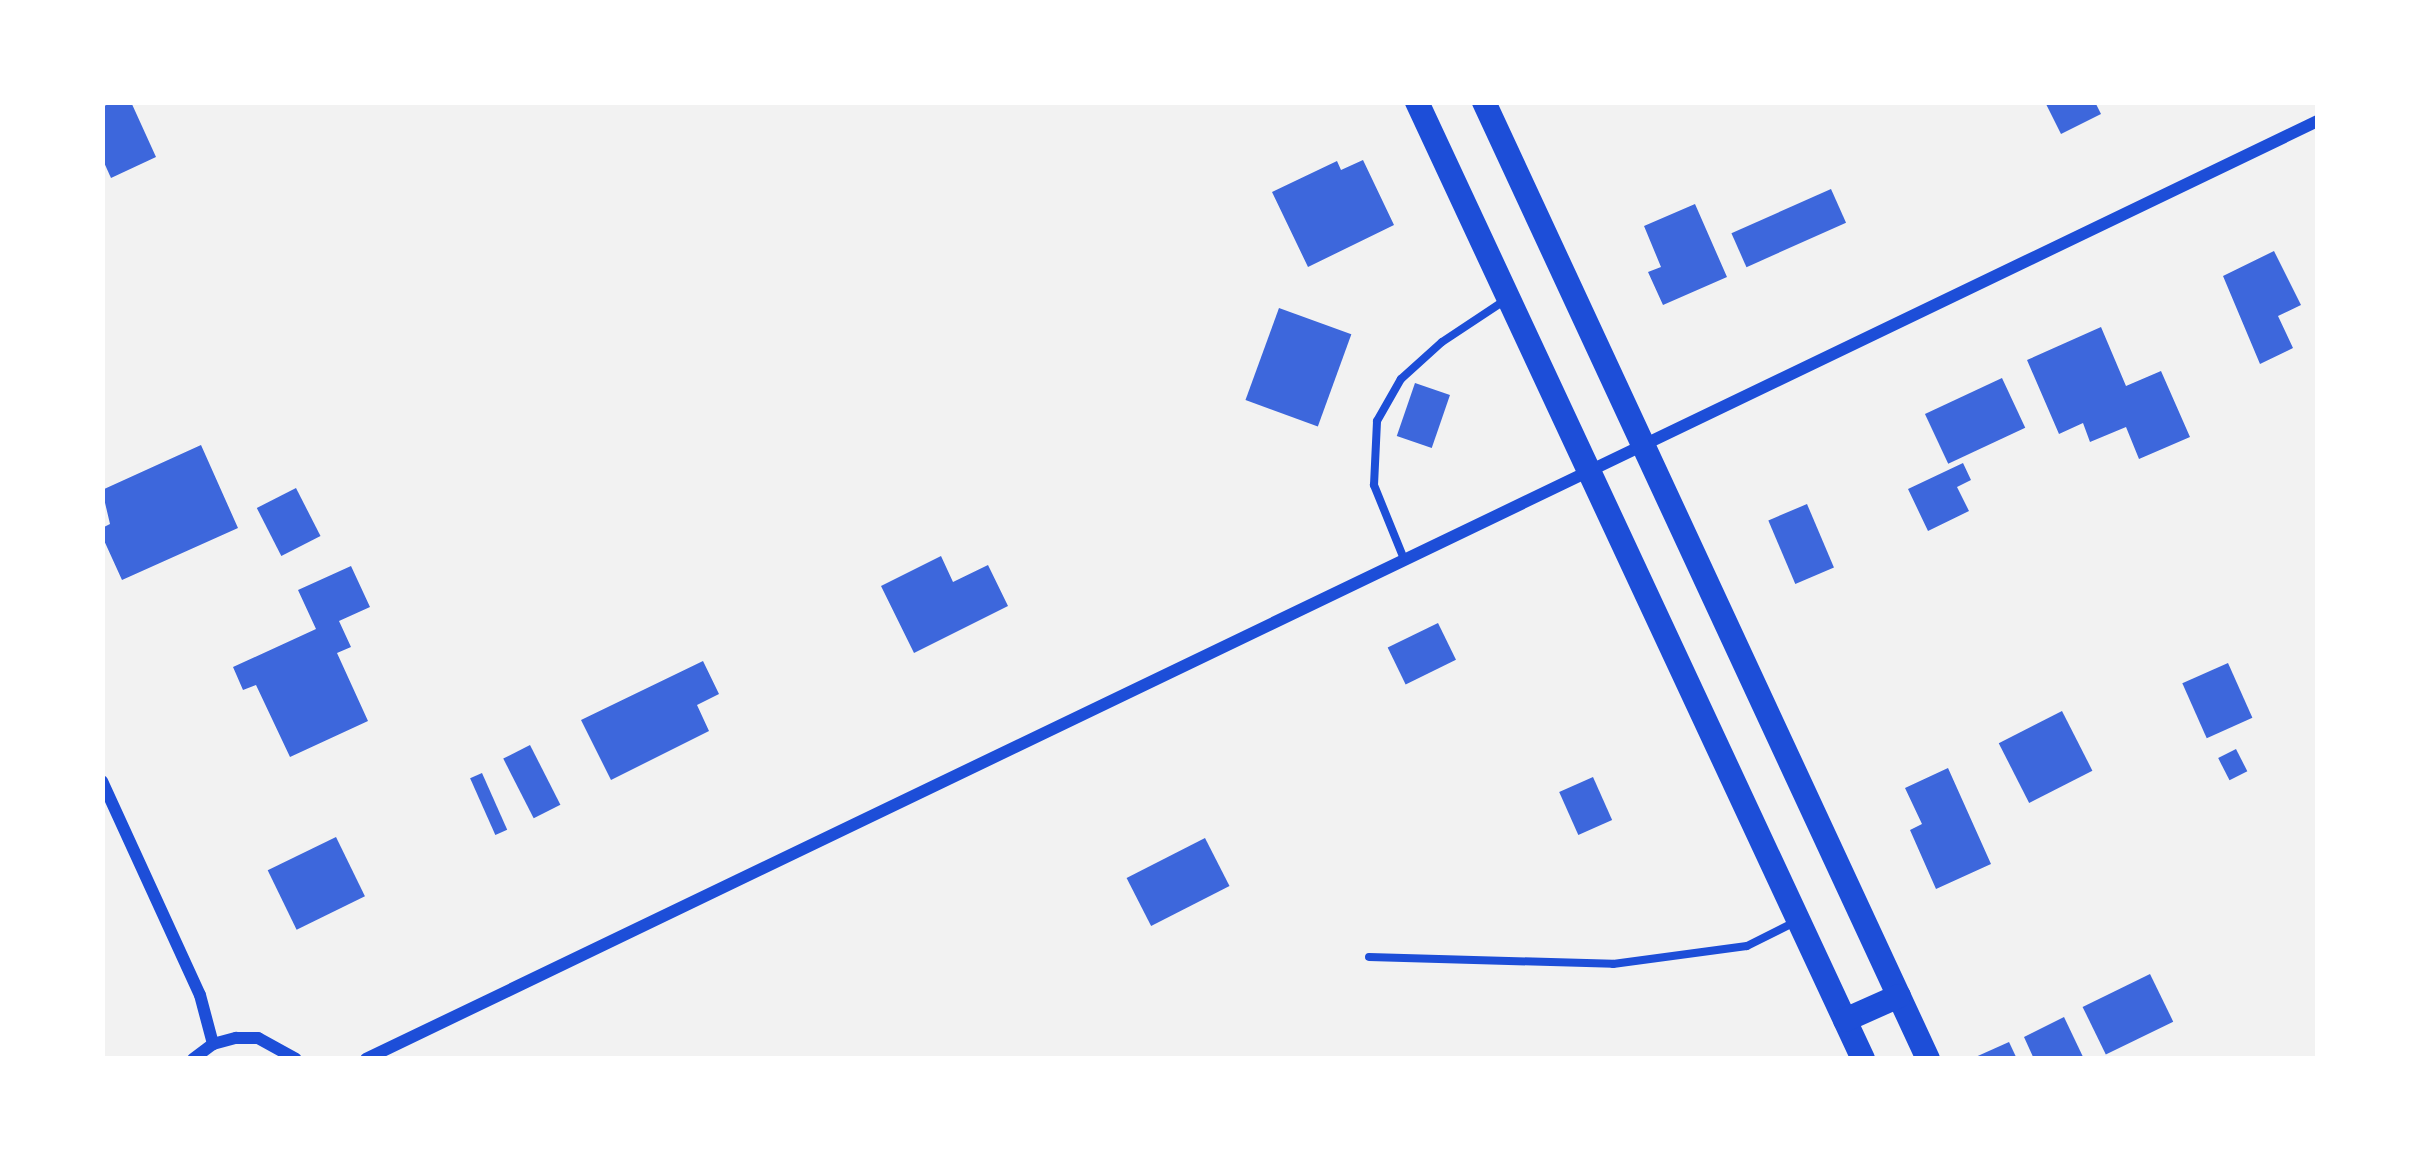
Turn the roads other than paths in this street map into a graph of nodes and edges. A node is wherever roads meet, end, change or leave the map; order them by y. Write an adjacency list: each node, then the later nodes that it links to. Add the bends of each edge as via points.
1 (1417, 102): 4 (main road)
2 (1484, 102): 5 (main road)
3 (2318, 121): 5 (street)
4 (1508, 298): 6 (main road); 7 (lane, via 1401,379 1377,421 1374,485)
5 (1642, 444): 6 (street); 11 (main road)
6 (1588, 470): 7 (street); 9 (main road)
7 (1404, 559): 16 (street)
8 (102, 781): 13 (street, via 200,995)
9 (1798, 920): 10 (lane, via 1748,946 1612,964); 12 (main road)
10 (1370, 958)
11 (1899, 996): 12 (main road); 18 (main road)
12 (1845, 1020): 17 (main road)
13 (213, 1044): 14 (street); 15 (street, via 258,1038)
14 (193, 1059)
15 (296, 1059)
16 (366, 1059)
17 (1863, 1059)
18 (1928, 1059)

